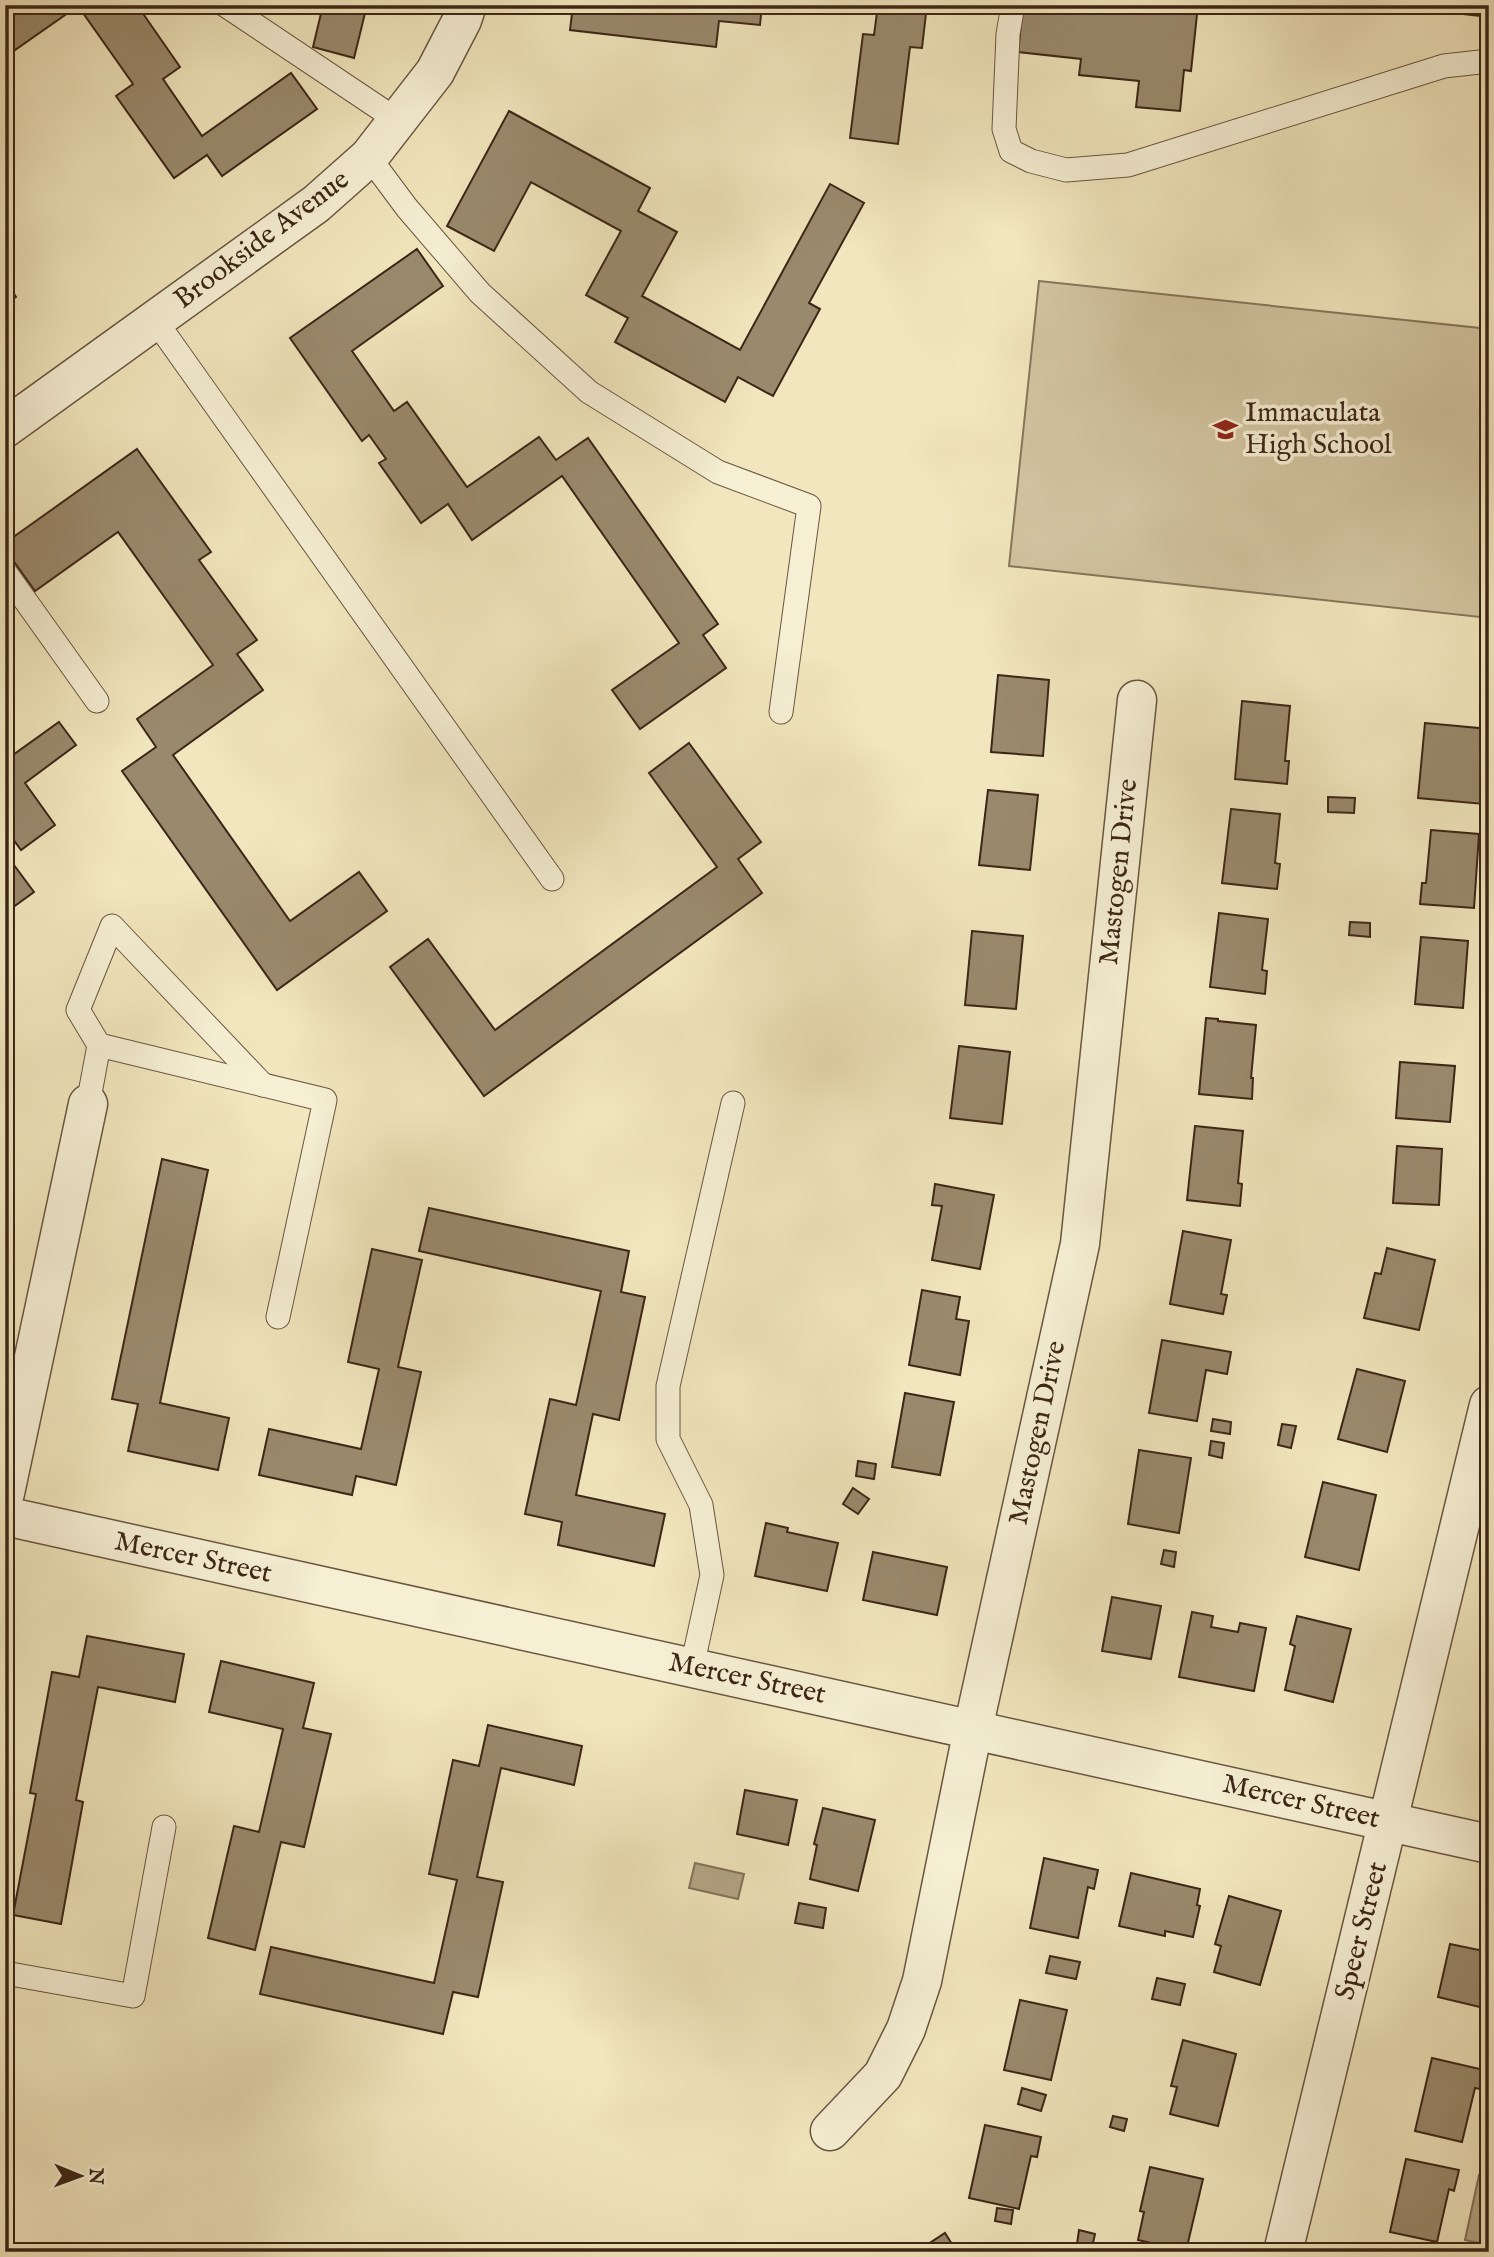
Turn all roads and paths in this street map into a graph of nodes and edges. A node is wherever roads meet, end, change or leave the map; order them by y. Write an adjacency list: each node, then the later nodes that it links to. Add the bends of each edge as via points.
1 (225, 5): 5 (lane)
2 (467, 5): 5 (street, Brookside Avenue, via 435,72)
3 (1013, 5): 4 (lane, via 1004,129 1011,151 1066,170 1128,164 1444,66)
4 (1489, 61)
5 (397, 120): 6 (street, Brookside Avenue)
6 (369, 157): 7 (street, Brookside Avenue, via 316,204); 12 (lane, via 480,293 589,392 718,472 809,506)
7 (155, 320): 8 (street, Brookside Avenue); 13 (lane)
8 (5, 428)
9 (5, 572): 11 (lane)
10 (1137, 700): 23 (street, Mastogen Drive, via 1080,1244)
11 (97, 701)
12 (781, 712)
13 (552, 878)
14 (99, 1045): 15 (lane); 15 (lane, via 78,1010 111,926); 17 (lane)
15 (263, 1085): 18 (lane, via 325,1100)
16 (733, 1103): 22 (lane, via 668,1386 668,1439 701,1505 712,1575)
17 (88, 1104): 20 (street)
18 (278, 1317)
19 (1489, 1405): 24 (street, Speer Street)
20 (5, 1493)
21 (5, 1516): 22 (street, Mercer Street)
22 (692, 1667): 23 (street, Mercer Street)
23 (974, 1729): 24 (street, Mercer Street); 28 (street, Mastogen Drive, via 922,1981 906,2029 883,2075)
24 (1388, 1821): 26 (street, Mercer Street); 29 (street, Speer Street)
25 (164, 1827): 27 (lane, via 133,1996)
26 (1489, 1844)
27 (5, 1973)
28 (830, 2131)
29 (1283, 2252)

